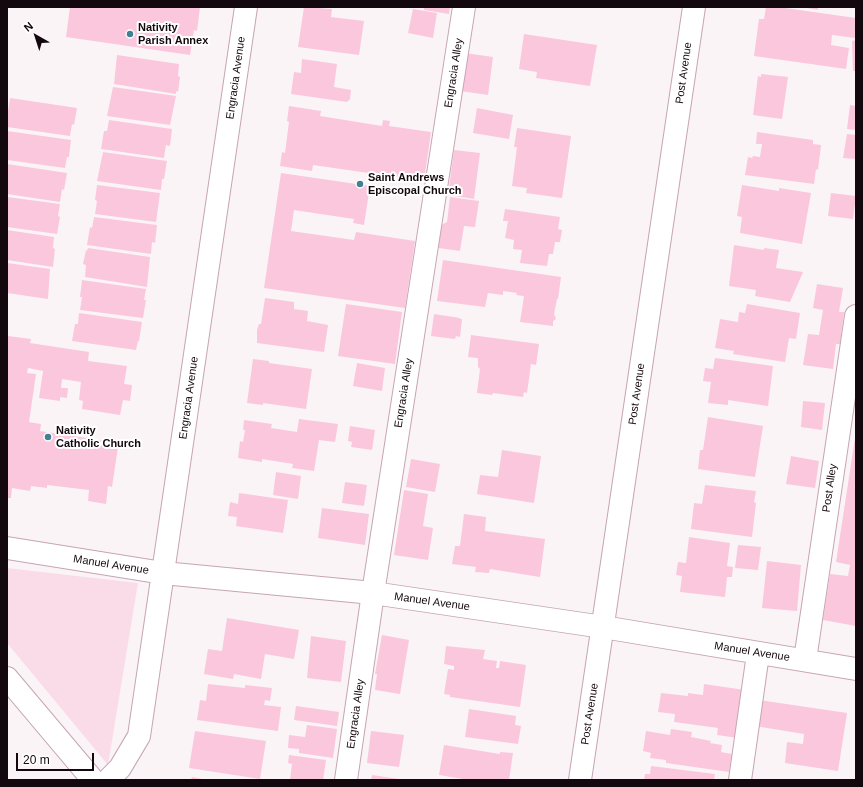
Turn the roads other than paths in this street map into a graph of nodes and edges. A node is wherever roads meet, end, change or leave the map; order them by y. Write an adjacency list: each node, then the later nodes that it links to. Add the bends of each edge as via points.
1 (246, 7): 6 (street, Engracia Avenue)
2 (464, 7): 7 (street, Engracia Alley)
3 (694, 7): 8 (street, Post Avenue)
4 (856, 316): 10 (street, Post Alley)
5 (7, 548): 6 (street, Manuel Avenue)
6 (163, 573): 7 (street, Manuel Avenue); 14 (street, Engracia Avenue, via 139,736 120,768)
7 (373, 593): 8 (street, Manuel Avenue); 15 (street, Engracia Alley)
8 (603, 627): 9 (street, Manuel Avenue); 16 (street, Post Avenue)
9 (758, 654): 10 (street, Manuel Avenue); 17 (street)
10 (805, 660): 11 (street, Manuel Avenue)
11 (856, 669)
12 (7, 678): 13 (street)
13 (93, 780)
14 (108, 780)
15 (346, 780)
16 (580, 780)
17 (740, 780)

